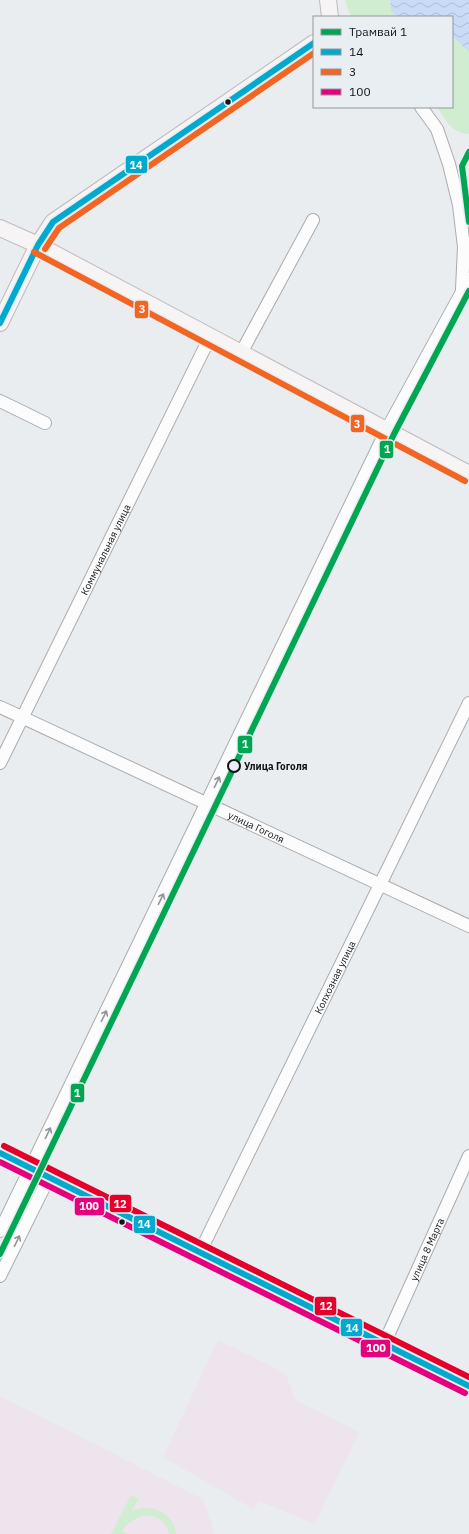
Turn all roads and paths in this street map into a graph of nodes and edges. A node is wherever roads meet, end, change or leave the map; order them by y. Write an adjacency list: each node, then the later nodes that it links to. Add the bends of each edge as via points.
1 (328, 0): 2 (main road)
2 (330, 16)
3 (313, 44): 7 (main road, via 53,222)
4 (422, 108): 8 (street, via 437,129 449,164 459,204)
5 (313, 220): 11 (street)
6 (0, 228): 7 (main road)
7 (38, 245): 9 (main road); 10 (main road)
8 (466, 284): 14 (street)
9 (0, 323)
10 (210, 336): 11 (main road); 18 (street, Коммунальная улица)
11 (241, 353): 14 (main road)
12 (0, 401): 13 (street)
13 (45, 423)
14 (386, 431): 15 (main road); 20 (street, one-way to 14)
15 (469, 474)
16 (469, 703): 21 (street, Колхозная улица)
17 (0, 707): 18 (street, улица Гоголя)
18 (22, 718): 19 (street, Коммунальная улица); 20 (street, улица Гоголя)
19 (0, 763)
20 (207, 803): 21 (street, улица Гоголя); 25 (street, one-way to 20)
21 (380, 884): 22 (street, улица Гоголя); 28 (street, Колхозная улица)
22 (469, 926)
23 (0, 1153): 25 (street)
24 (469, 1156): 30 (street, улица 8 Марта)
25 (31, 1168): 26 (street); 27 (street)
26 (49, 1177): 28 (street); 29 (street, one-way to 26)
27 (0, 1231)
28 (200, 1252): 30 (street)
29 (0, 1276)
30 (384, 1344): 31 (street)
31 (469, 1386)

